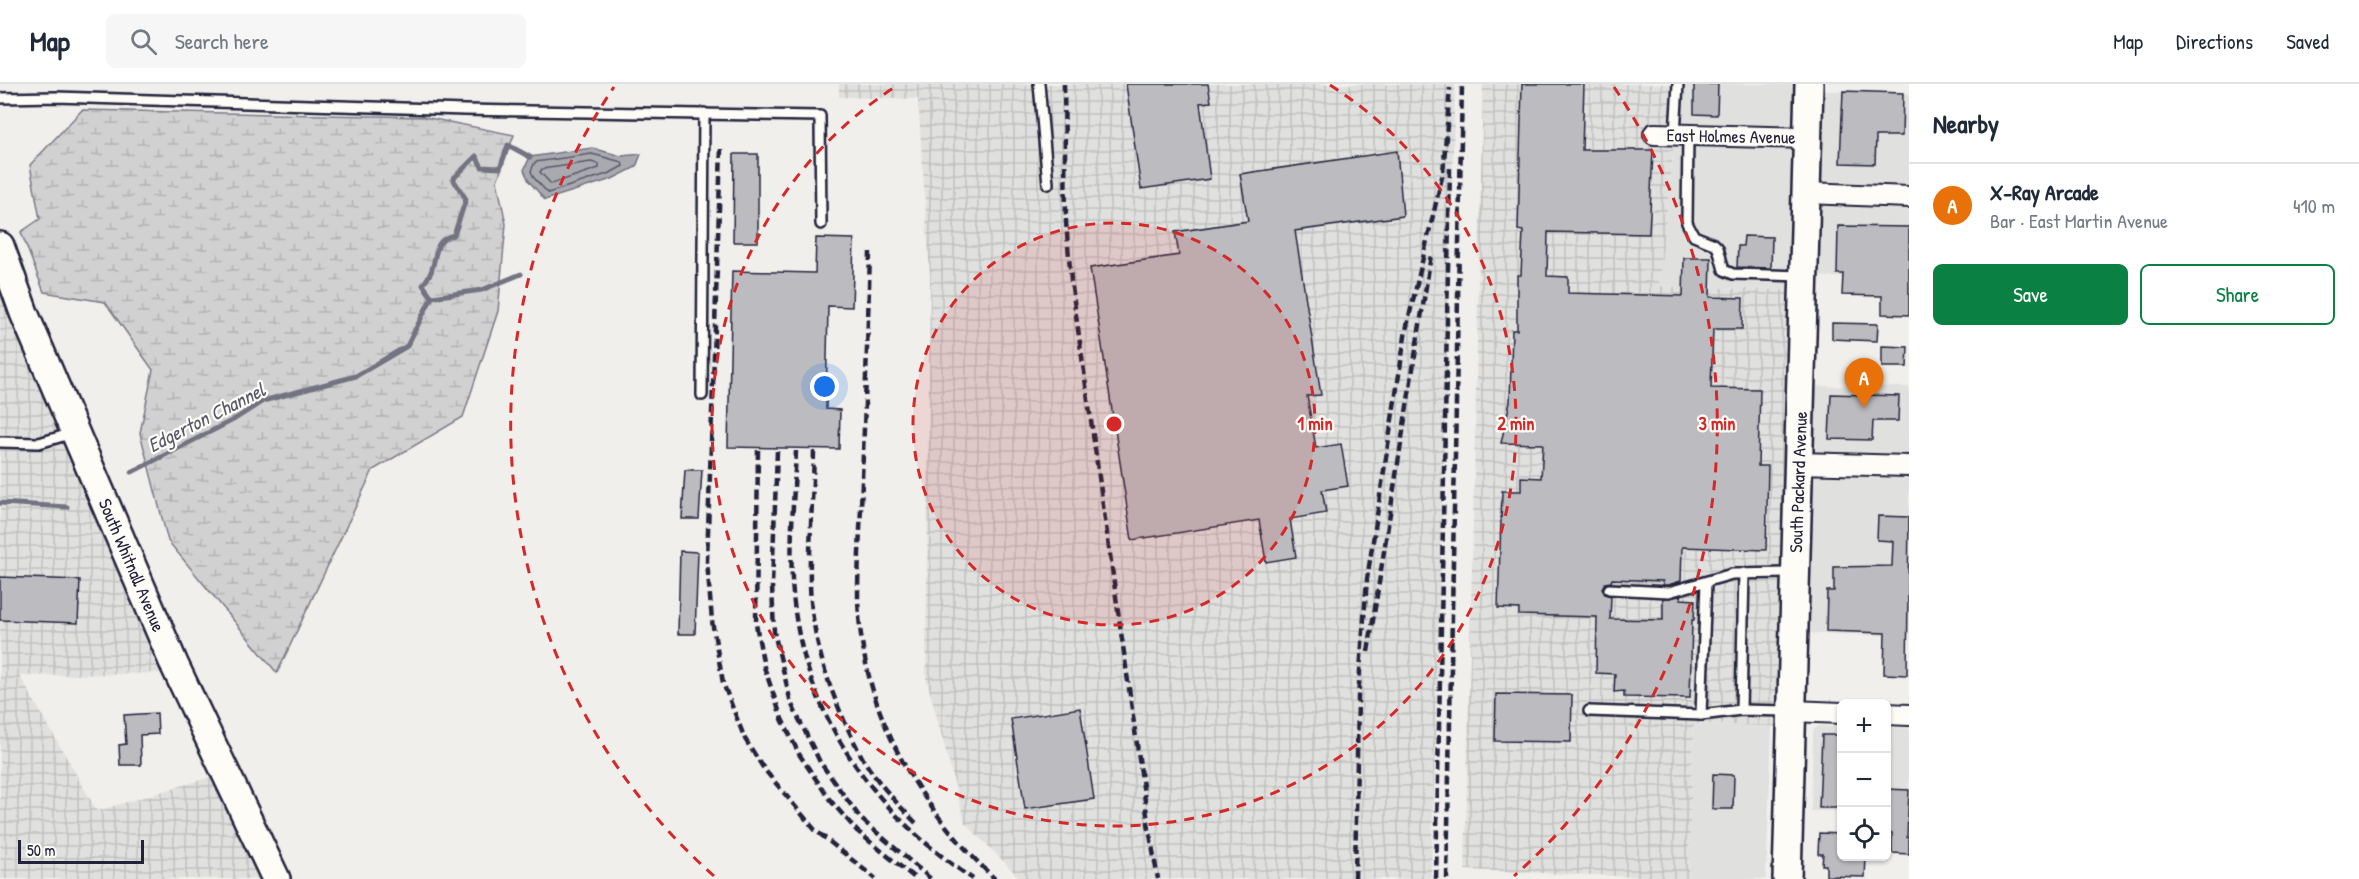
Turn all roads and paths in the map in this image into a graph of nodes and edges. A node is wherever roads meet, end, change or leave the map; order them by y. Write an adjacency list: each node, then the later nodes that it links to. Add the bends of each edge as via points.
1 (1040, 84): 9 (lane)
2 (1678, 84): 7 (lane)
3 (1809, 84): 8 (street, South Packard Avenue)
4 (0, 98): 5 (lane)
5 (704, 113): 12 (lane, via 820,116); 15 (lane)
6 (1654, 134): 7 (street, East Holmes Avenue)
7 (1682, 134): 8 (street, East Holmes Avenue); 14 (lane, via 1687,223 1694,236 1714,244 1724,270 1733,274)
8 (1808, 138): 10 (street, South Packard Avenue)
9 (1048, 184)
10 (1806, 194): 11 (street); 14 (street, South Packard Avenue)
11 (1909, 197)
12 (821, 224)
13 (0, 246): 16 (street, South Whitnall Avenue)
14 (1804, 276): 18 (street, South Packard Avenue)
15 (702, 395)
16 (76, 433): 17 (lane, via 39,443); 31 (street, South Whitnall Avenue, via 174,664)
17 (0, 442)
18 (1799, 463): 19 (street); 21 (street, South Packard Avenue)
19 (1909, 466)
20 (1744, 573): 21 (lane); 22 (lane); 24 (lane)
21 (1796, 573): 26 (street, South Packard Avenue)
22 (1706, 582): 23 (lane, via 1669,592); 29 (lane)
23 (1609, 589)
24 (1741, 710): 26 (lane); 29 (lane)
25 (1589, 711): 29 (lane)
26 (1792, 711): 27 (street); 32 (street, South Packard Avenue)
27 (1837, 713)
28 (1891, 714): 30 (street)
29 (1701, 715)
30 (1909, 715)
31 (276, 879)
32 (1787, 879)

